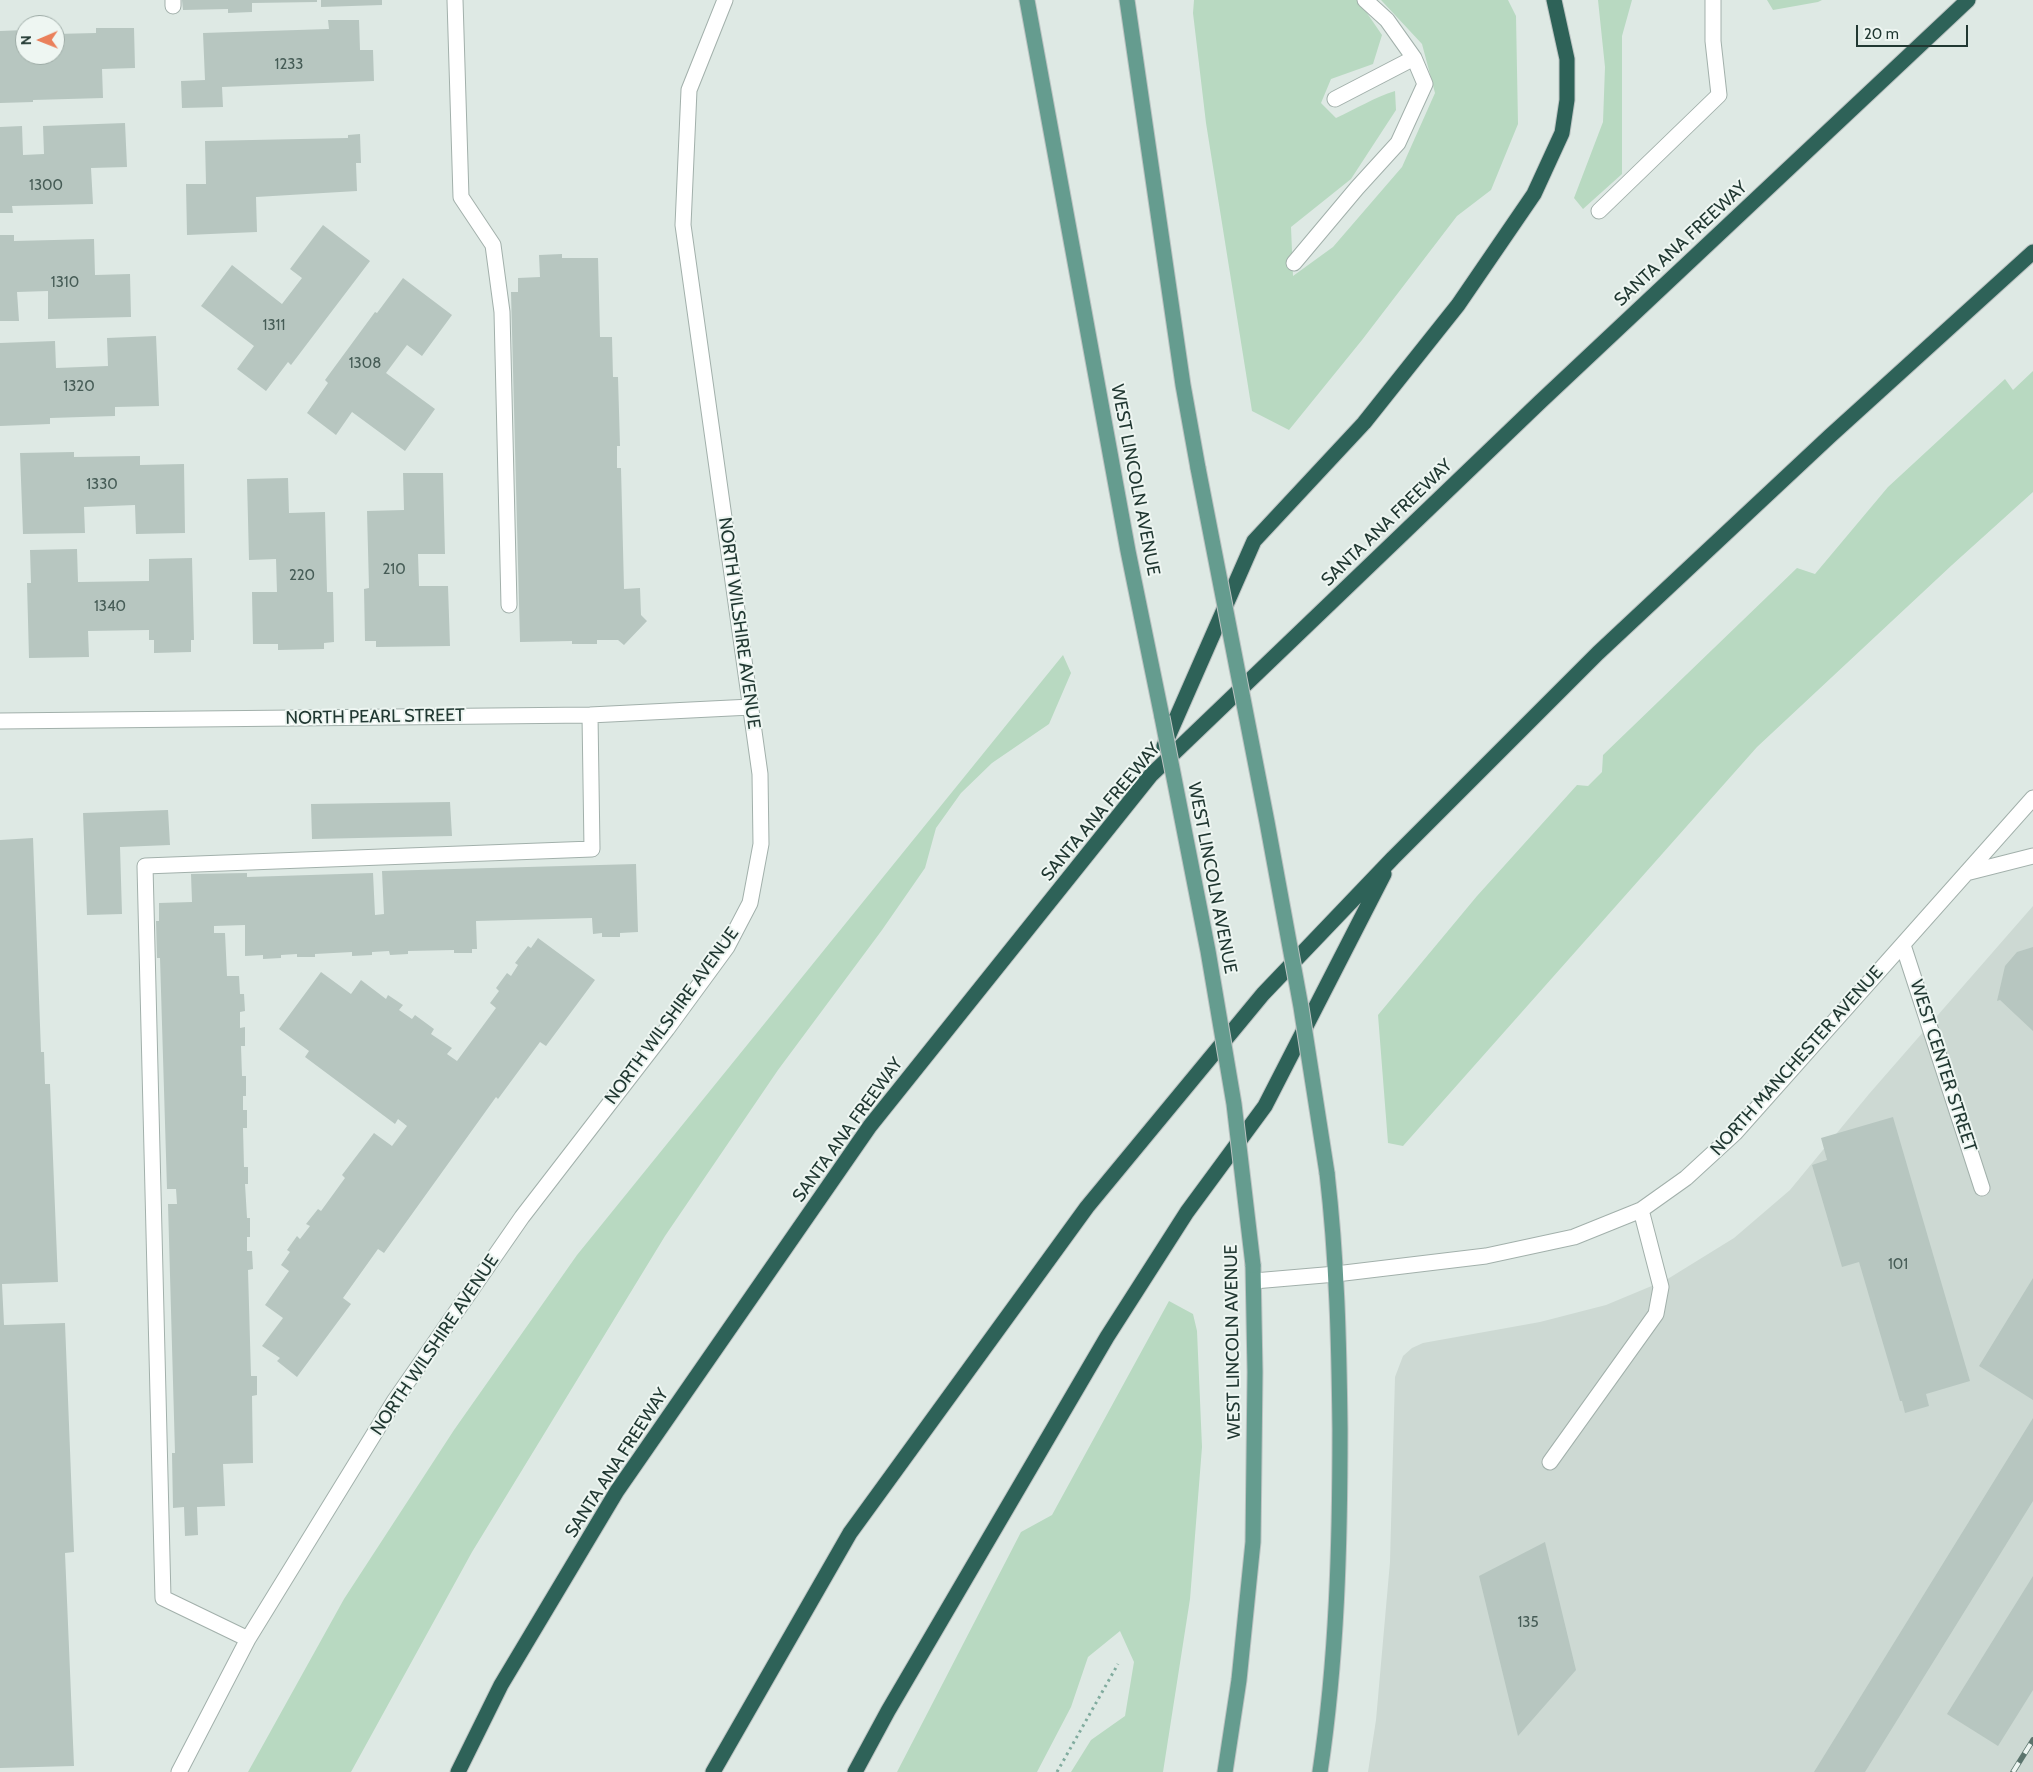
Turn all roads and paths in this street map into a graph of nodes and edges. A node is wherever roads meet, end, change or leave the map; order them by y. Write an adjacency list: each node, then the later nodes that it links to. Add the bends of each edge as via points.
1 (455, 0): 14 (street, via 461,197 493,245 502,312)
2 (725, 0): 15 (street, NORTH WILSHIRE AVENUE, via 690,90 683,225)
3 (1027, 0): 26 (main road, WEST LINCOLN AVENUE, bridge, via 1128,551 1221,1026 1234,1104)
4 (1127, 0): 27 (main road, bridge, via 1183,384 1301,1008 1326,1173)
5 (1365, 0): 9 (street, via 1387,20)
6 (1554, 0): 18 (highway, via 1567,59 1567,100 1562,133 1534,194 1458,305 1364,423 1254,541)
7 (1713, 0): 11 (street, via 1713,41 1719,95)
8 (1968, 0): 18 (highway, SANTA ANA FREEWAY, via 1540,402)
9 (1414, 58): 10 (street); 13 (street, via 1425,84 1398,143)
10 (1335, 99)
11 (1599, 210)
12 (2033, 252): 21 (highway, via 1598,653)
13 (1294, 263)
14 (508, 605)
15 (751, 708): 16 (street, NORTH PEARL STREET); 29 (street, NORTH WILSHIRE AVENUE, via 760,774 760,844 750,903 727,947 522,1217 395,1400)
16 (590, 716): 17 (street, NORTH PEARL STREET); 29 (street, via 592,849 145,866 163,1598)
17 (0, 721)
18 (1151, 775): 32 (highway, SANTA ANA FREEWAY, via 864,1134 617,1491 501,1685)
19 (2033, 798): 22 (street, NORTH MANCHESTER AVENUE)
20 (2033, 856): 22 (street)
21 (1393, 858): 33 (highway, via 1263,994 1082,1215 850,1533); 34 (highway, via 1265,1106 1186,1212 1106,1337)
22 (1966, 873): 23 (street, NORTH MANCHESTER AVENUE)
23 (1903, 944): 24 (street, WEST CENTER STREET); 25 (street, NORTH MANCHESTER AVENUE, via 1736,1133 1686,1178)
24 (1982, 1188)
25 (1641, 1210): 27 (street, NORTH MANCHESTER AVENUE, via 1574,1236 1486,1256); 28 (street, via 1661,1288 1656,1314)
26 (1253, 1273): 27 (street, NORTH MANCHESTER AVENUE); 36 (main road, WEST LINCOLN AVENUE, via 1253,1542 1239,1680)
27 (1336, 1274): 37 (main road, via 1340,1466 1338,1567 1327,1727)
28 (1550, 1462)
29 (248, 1640): 31 (street, NORTH WILSHIRE AVENUE)
30 (1118, 1664): 35 (path)
31 (179, 1772)
32 (458, 1772)
33 (712, 1772)
34 (855, 1772)
35 (1057, 1772)
36 (1224, 1772)
37 (1320, 1772)

